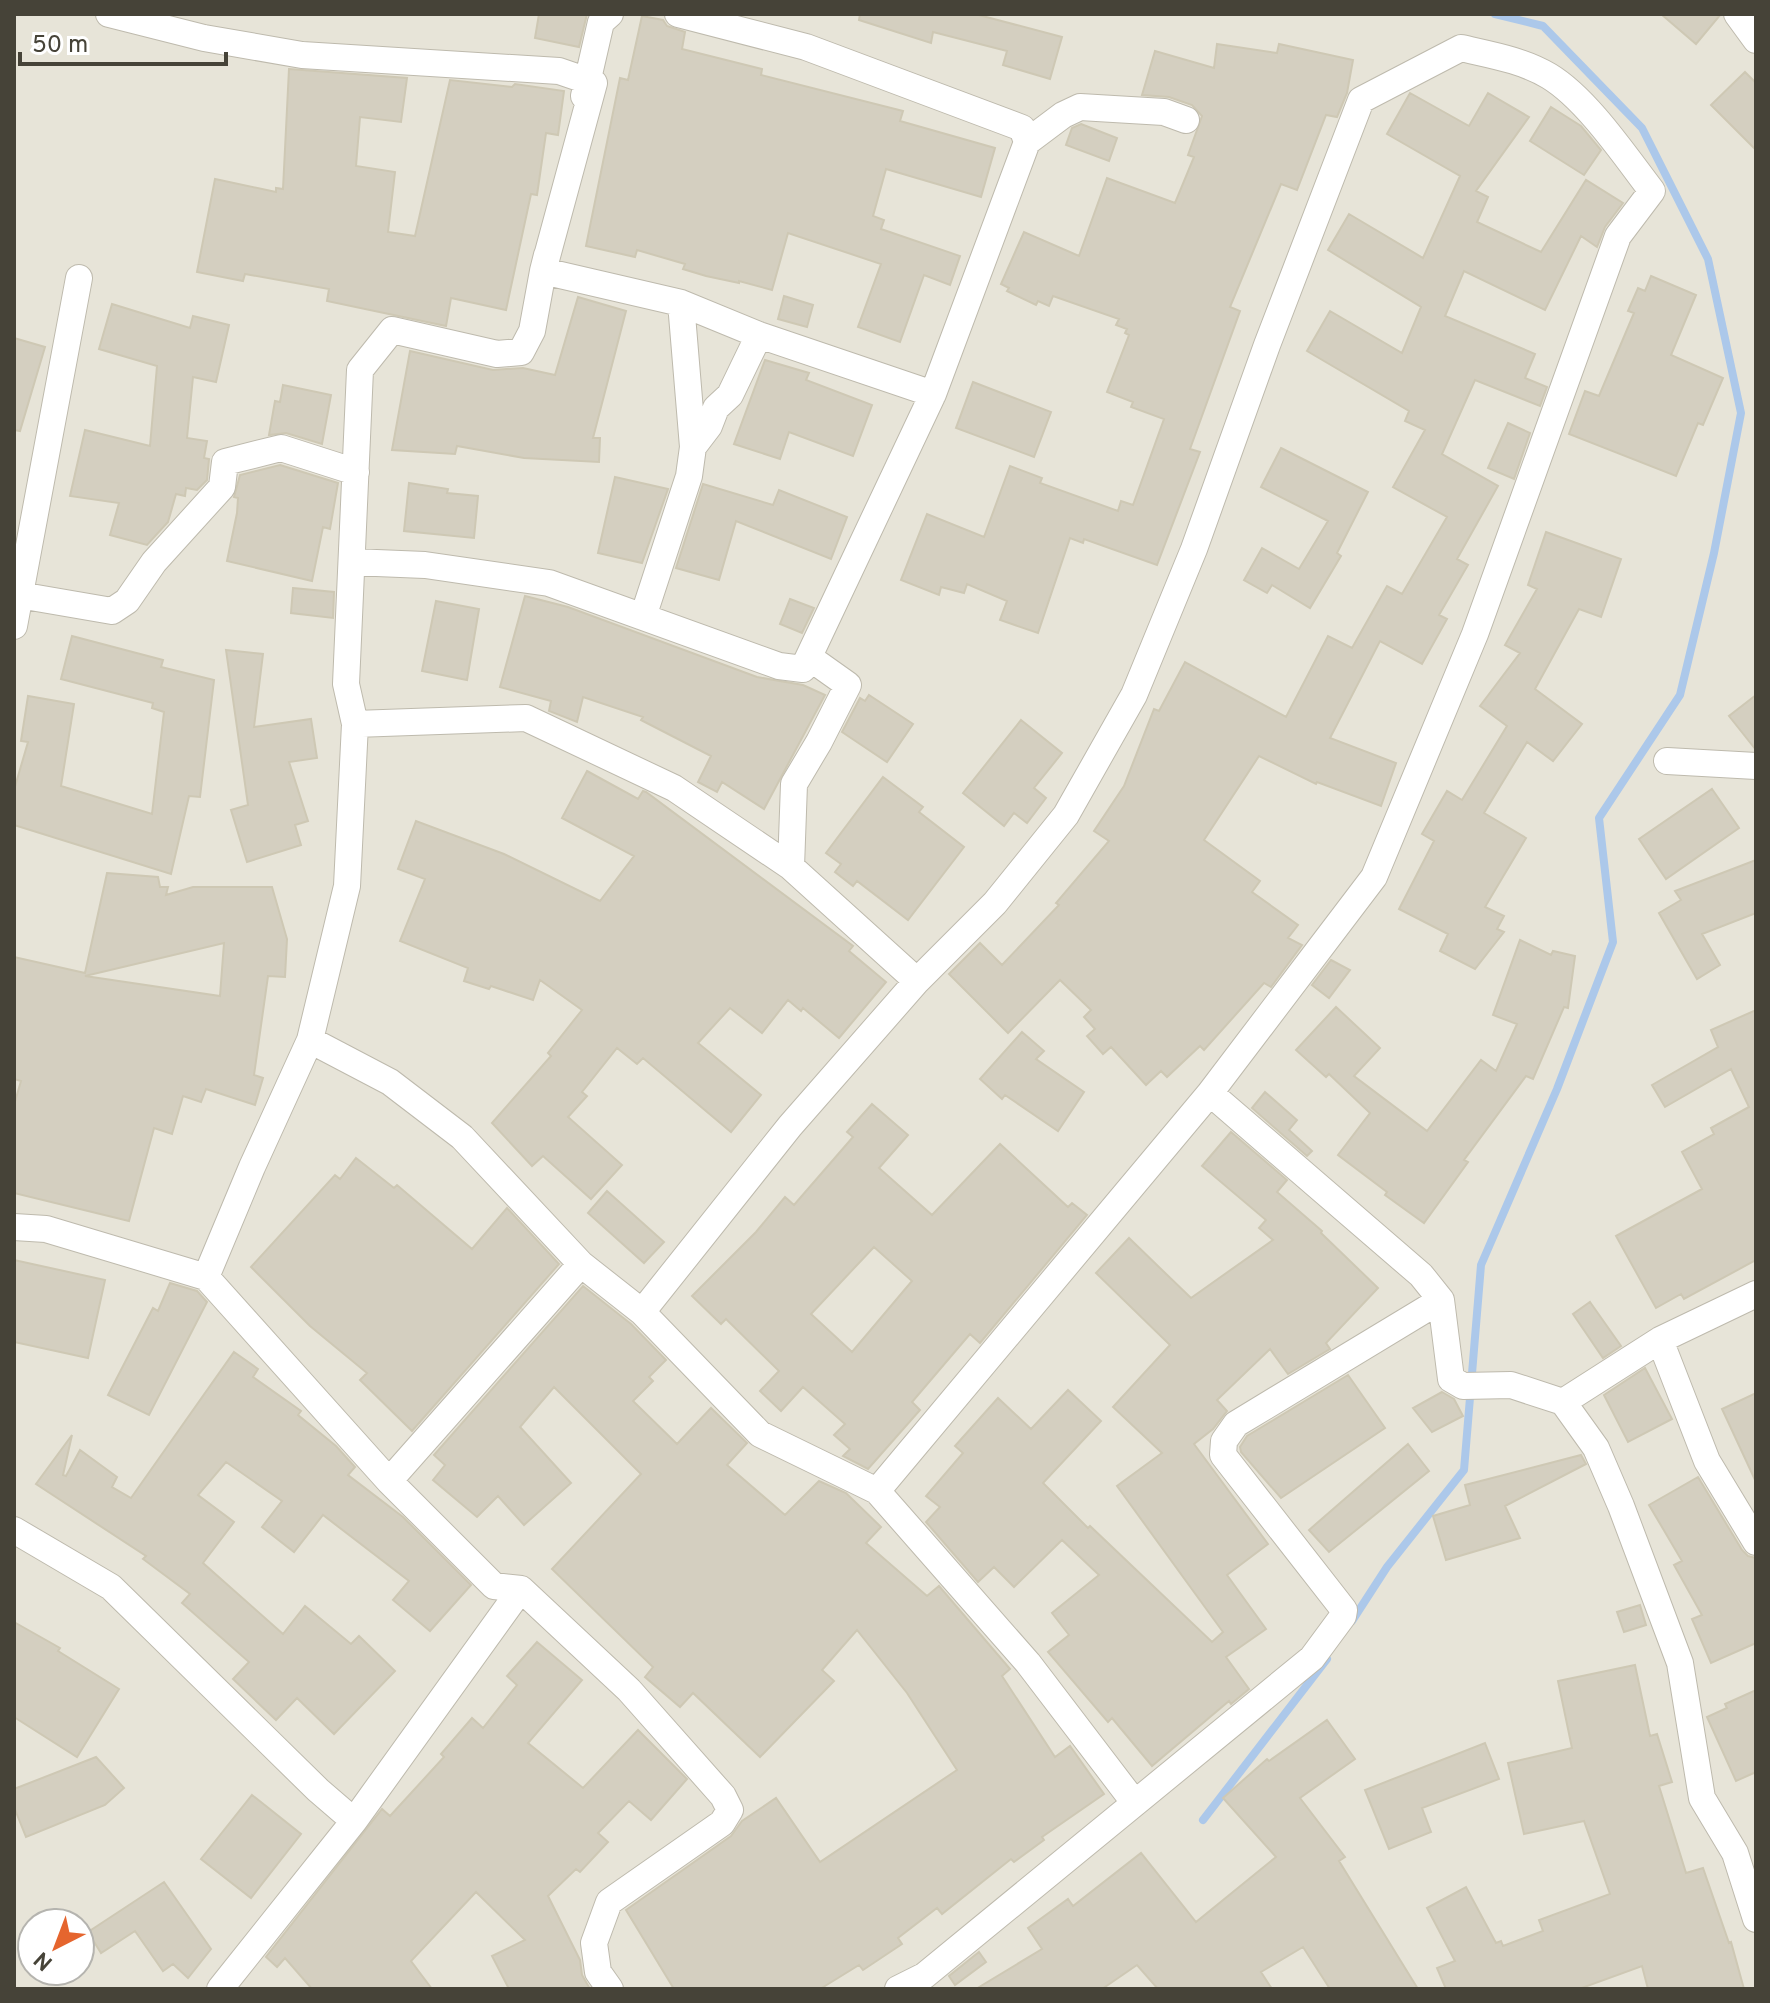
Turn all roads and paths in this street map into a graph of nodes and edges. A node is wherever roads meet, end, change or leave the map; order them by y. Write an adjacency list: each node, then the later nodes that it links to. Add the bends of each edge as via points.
1 (109, 14): 8 (street, via 302,55 559,71 594,83)
2 (610, 14): 8 (street, via 601,22)
3 (678, 14): 7 (street, via 806,47 1022,128)
4 (1737, 14): 5 (street)
5 (1756, 40)
6 (1186, 120): 7 (street, via 1164,112 1080,107)
7 (1027, 142): 12 (street)
8 (543, 271): 10 (street); 14 (street, via 532,331 521,352 497,354 392,330 360,370)
9 (79, 278): 16 (street)
10 (681, 303): 11 (street); 13 (street)
11 (759, 335): 12 (street); 13 (street, via 730,395)
12 (933, 394): 19 (street)
13 (693, 447): 17 (street, via 689,476)
14 (356, 472): 15 (street); 16 (street, via 281,448 225,462 222,487 154,562 127,601 112,611)
15 (352, 562): 17 (street, via 425,565 549,583); 20 (street, via 346,684)
16 (19, 595): 18 (street)
17 (643, 617): 19 (street, via 779,666 803,669)
18 (14, 626)
19 (810, 658): 23 (street, via 848,685 794,784)
20 (355, 724): 23 (street, via 526,718 674,788); 25 (street, via 347,886)
21 (1667, 761): 22 (street)
22 (1756, 766)
23 (791, 867): 24 (street)
24 (917, 981): 26 (street, via 995,903 1066,815 1134,695 1194,549 1361,100 1461,48 1512,60 1550,77 1593,115 1652,191 1618,236 1475,634 1374,877); 32 (street, via 790,1126)
25 (310, 1040): 28 (street, via 390,1082 462,1137); 29 (street)
26 (1210, 1093): 31 (street, via 1421,1275); 36 (street)
27 (14, 1227): 29 (street, via 46,1229)
28 (581, 1264): 32 (street); 35 (street)
29 (206, 1277): 35 (street)
30 (1756, 1294): 33 (street)
31 (1441, 1300): 34 (street, via 1451,1379 1463,1386 1511,1385); 40 (street, via 1236,1424 1224,1441 1223,1455 1343,1616 1312,1658)
32 (642, 1312): 36 (street, via 760,1434)
33 (1660, 1340): 34 (street); 38 (street, via 1707,1461)
34 (1563, 1402): 42 (street, via 1596,1448 1651,1584 1680,1663 1702,1798 1735,1853)
35 (389, 1481): 39 (street, via 494,1586)
36 (877, 1491): 40 (street, via 1028,1663)
37 (14, 1530): 41 (street, via 111,1587)
38 (1756, 1542)
39 (521, 1589): 41 (street); 44 (street, via 629,1690 730,1810 722,1823 609,1902 594,1943 598,1972)
40 (1134, 1802): 45 (street, via 924,1976)
41 (354, 1821): 43 (street)
42 (1756, 1919)
43 (228, 1986)
44 (610, 1989)
45 (898, 1989)

